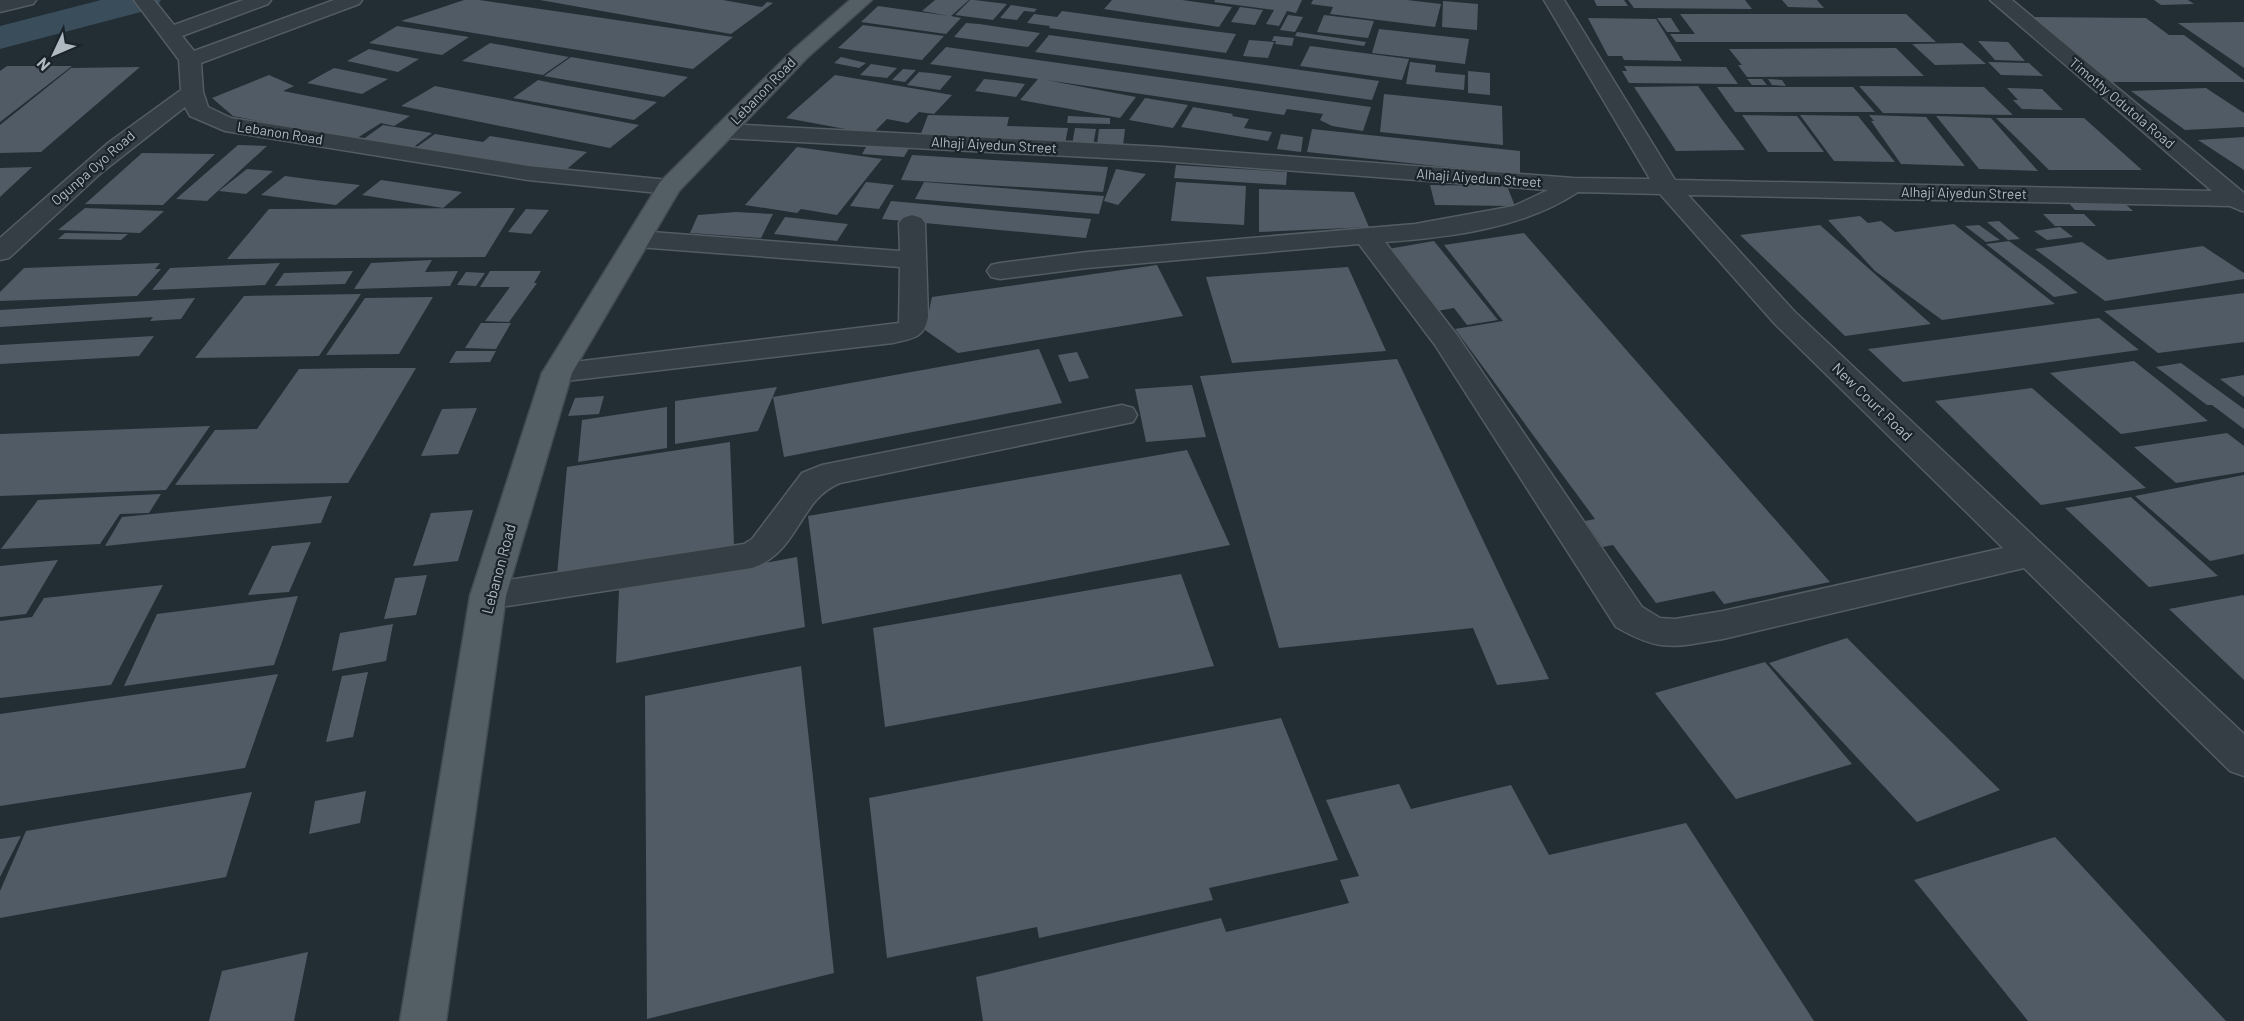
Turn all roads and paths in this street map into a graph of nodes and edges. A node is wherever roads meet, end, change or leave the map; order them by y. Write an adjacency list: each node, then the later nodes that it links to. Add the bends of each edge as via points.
1 (26, 0): 8 (street)
2 (144, 0): 9 (street)
3 (261, 0): 9 (street)
4 (352, 0): 10 (street)
5 (862, 0): 12 (main road, Lebanon Road, via 800,54)
6 (1554, 0): 15 (street, New Court Road)
7 (2000, 0): 16 (street, Timothy Odutola Road)
8 (0, 6)
9 (167, 29): 10 (street)
10 (190, 60): 11 (street)
11 (192, 92): 14 (street, Lebanon Road, via 198,111 225,124 528,173); 20 (street, Ogunpa Oyo Road, via 147,122 72,184)
12 (724, 131): 13 (street, Alhaji Aiyedun Street, via 1163,154); 14 (main road, Lebanon Road)
13 (1573, 185): 15 (street, Alhaji Aiyedun Street); 18 (street, via 1522,212)
14 (669, 187): 19 (main road, Lebanon Road)
15 (1667, 187): 16 (street, Alhaji Aiyedun Street); 25 (street, New Court Road, via 1784,317)
16 (2239, 202)
17 (912, 223): 21 (street)
18 (1367, 237): 22 (street); 25 (street, via 1447,341 1629,618 1654,631 1675,633 1723,625)
19 (638, 239): 21 (street); 23 (main road, Lebanon Road)
20 (0, 252)
21 (913, 260): 23 (street, via 912,328 893,334)
22 (1000, 271)
23 (557, 373): 26 (main road, Lebanon Road)
24 (1122, 415): 26 (street, via 833,473 813,481 764,548 752,555)
25 (2031, 554): 27 (street, New Court Road)
26 (488, 596): 28 (main road, Lebanon Road)
27 (2244, 759)
28 (423, 1021)

